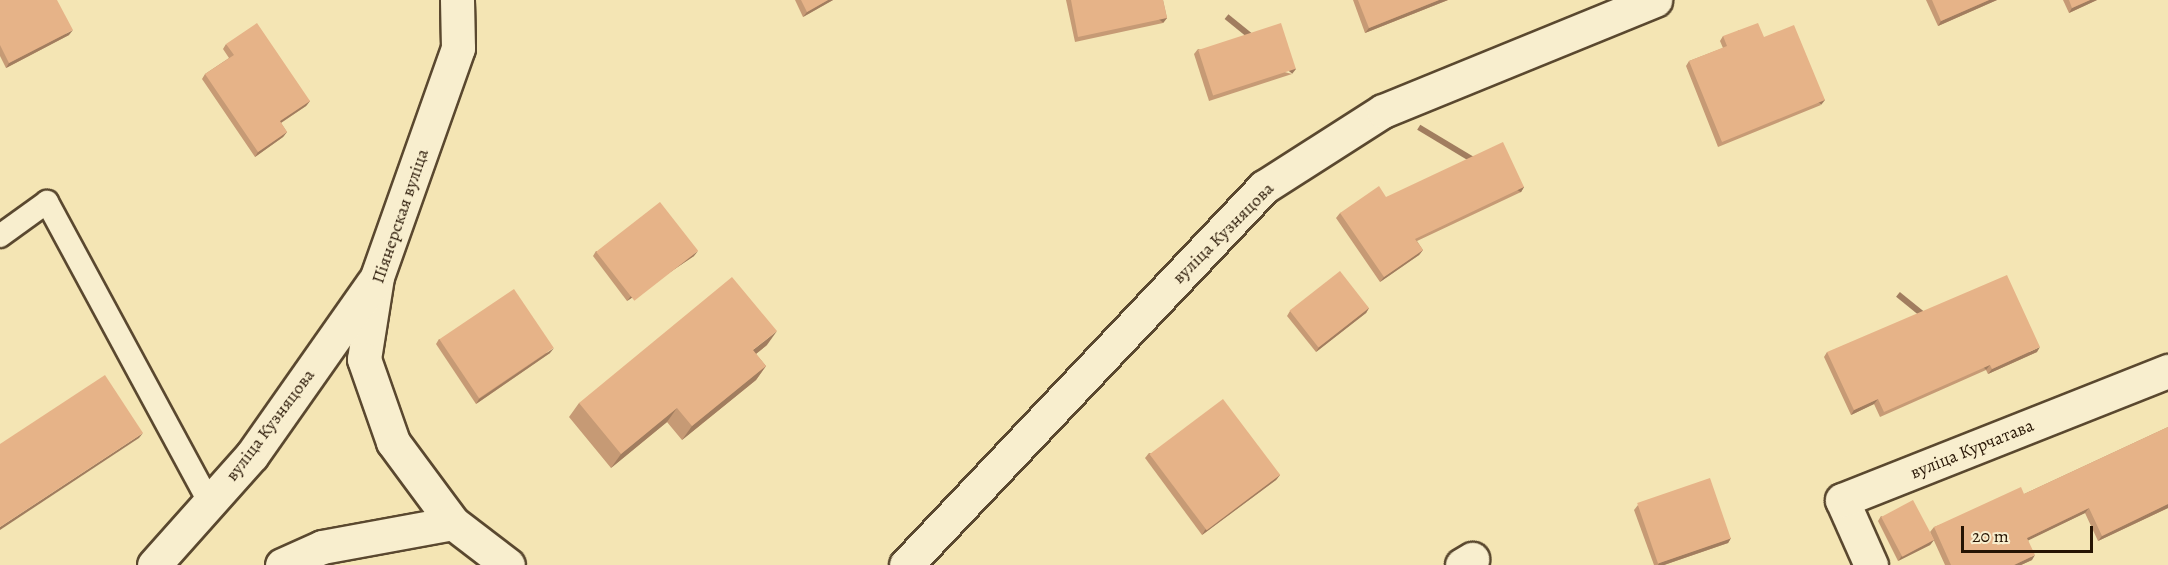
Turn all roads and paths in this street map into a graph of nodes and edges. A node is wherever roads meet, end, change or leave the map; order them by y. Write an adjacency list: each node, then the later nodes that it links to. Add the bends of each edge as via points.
1 (457, 0): 4 (street, Піянерская вуліца, via 458,48)
2 (1655, 0): 11 (street, вуліца Кузняцова, via 1383,111 1264,187)
3 (0, 236): 6 (lane, via 46,202)
4 (377, 277): 6 (street, вуліца Кузняцова, via 252,455); 7 (street, Піянерская вуліца, via 364,359 393,442)
5 (2168, 371): 12 (street, вуліца Курчатава, via 1842,500)
6 (209, 502): 8 (street, вуліца Кузняцова)
7 (453, 523): 9 (street, via 322,547); 10 (street, Піянерская вуліца)
8 (154, 565)
9 (282, 565)
10 (508, 565)
11 (906, 565)
12 (1871, 565)

